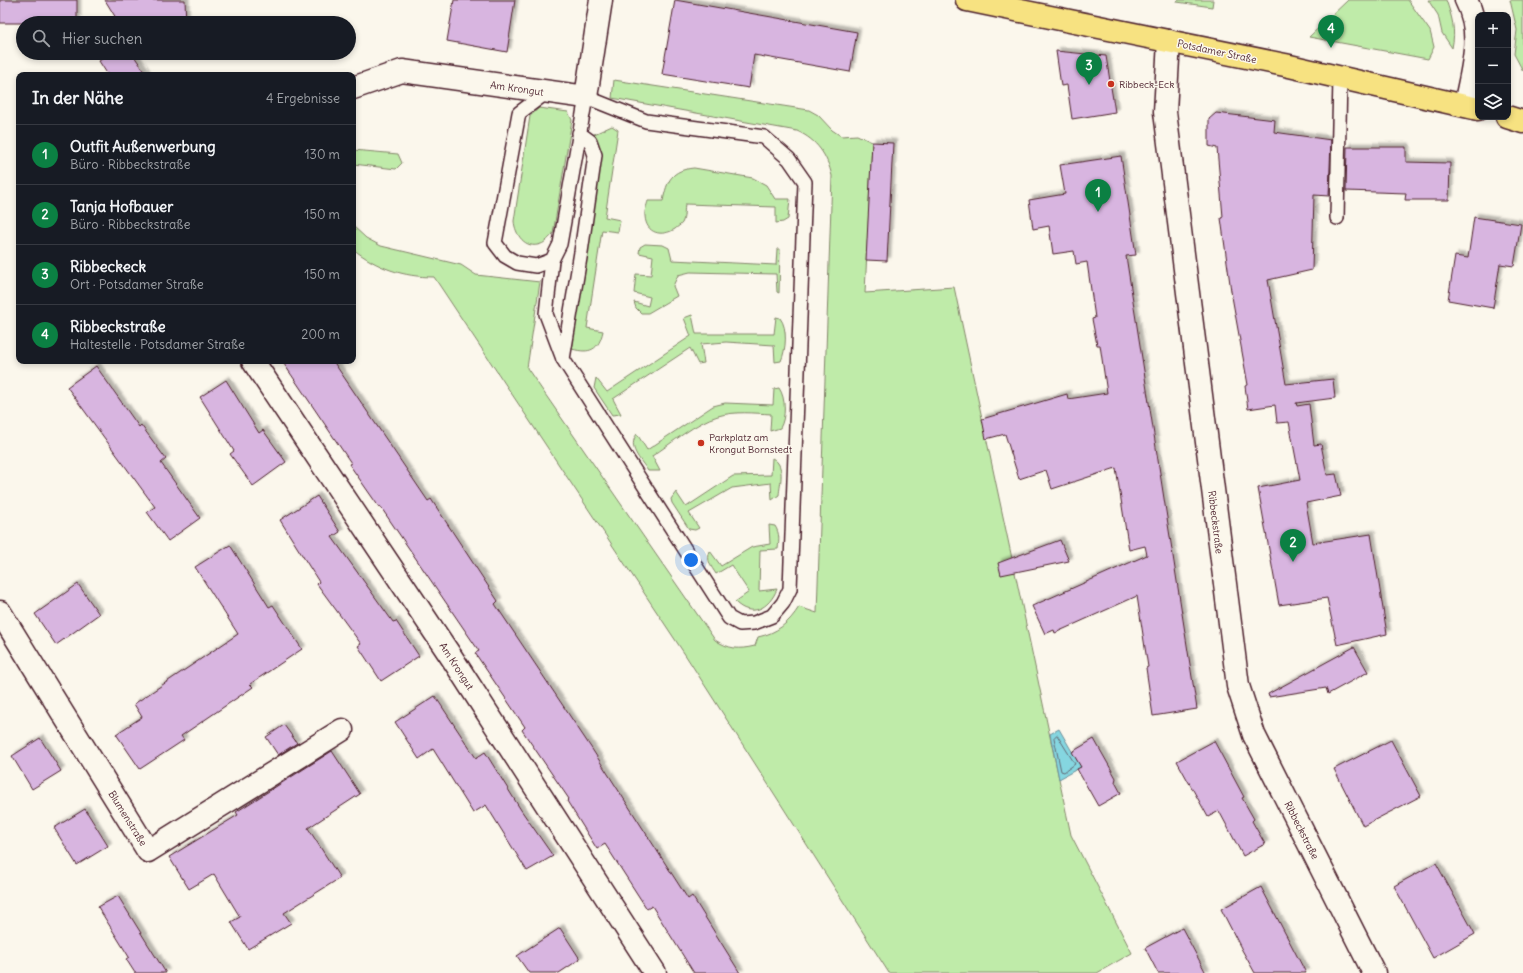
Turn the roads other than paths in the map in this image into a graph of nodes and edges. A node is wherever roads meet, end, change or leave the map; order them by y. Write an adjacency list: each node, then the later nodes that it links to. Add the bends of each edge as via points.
1 (601, 0): 8 (street)
2 (967, 0): 4 (main road, Potsdamer Straße)
3 (1466, 0): 9 (street, via 1473,12 1477,30)
4 (1169, 41): 5 (main road, Potsdamer Straße); 20 (street, Ribbeckstraße, via 1165,112 1238,686 1254,735)
5 (1340, 78): 9 (main road, Potsdamer Straße); 13 (lane)
6 (356, 87): 7 (street, Am Krongut, via 402,71)
7 (547, 92): 8 (street, Am Krongut); 14 (lane, via 519,113 495,243 505,256 517,263 536,266)
8 (586, 98): 12 (lane); 15 (lane, via 646,121 764,137 789,159 805,182 790,589 772,616 754,623 740,624 729,618)
9 (1472, 107)
10 (1511, 118): 11 (main road)
11 (1523, 122)
12 (579, 133): 14 (lane, via 560,244); 15 (lane, via 590,141 595,155)
13 (1337, 218)
14 (552, 260): 15 (lane, via 546,314)
15 (563, 359)
16 (255, 364): 19 (street, Am Krongut, via 452,658)
17 (0, 612): 18 (street, Blumenstraße, via 148,851)
18 (342, 730)
19 (655, 973)
20 (1374, 973)

